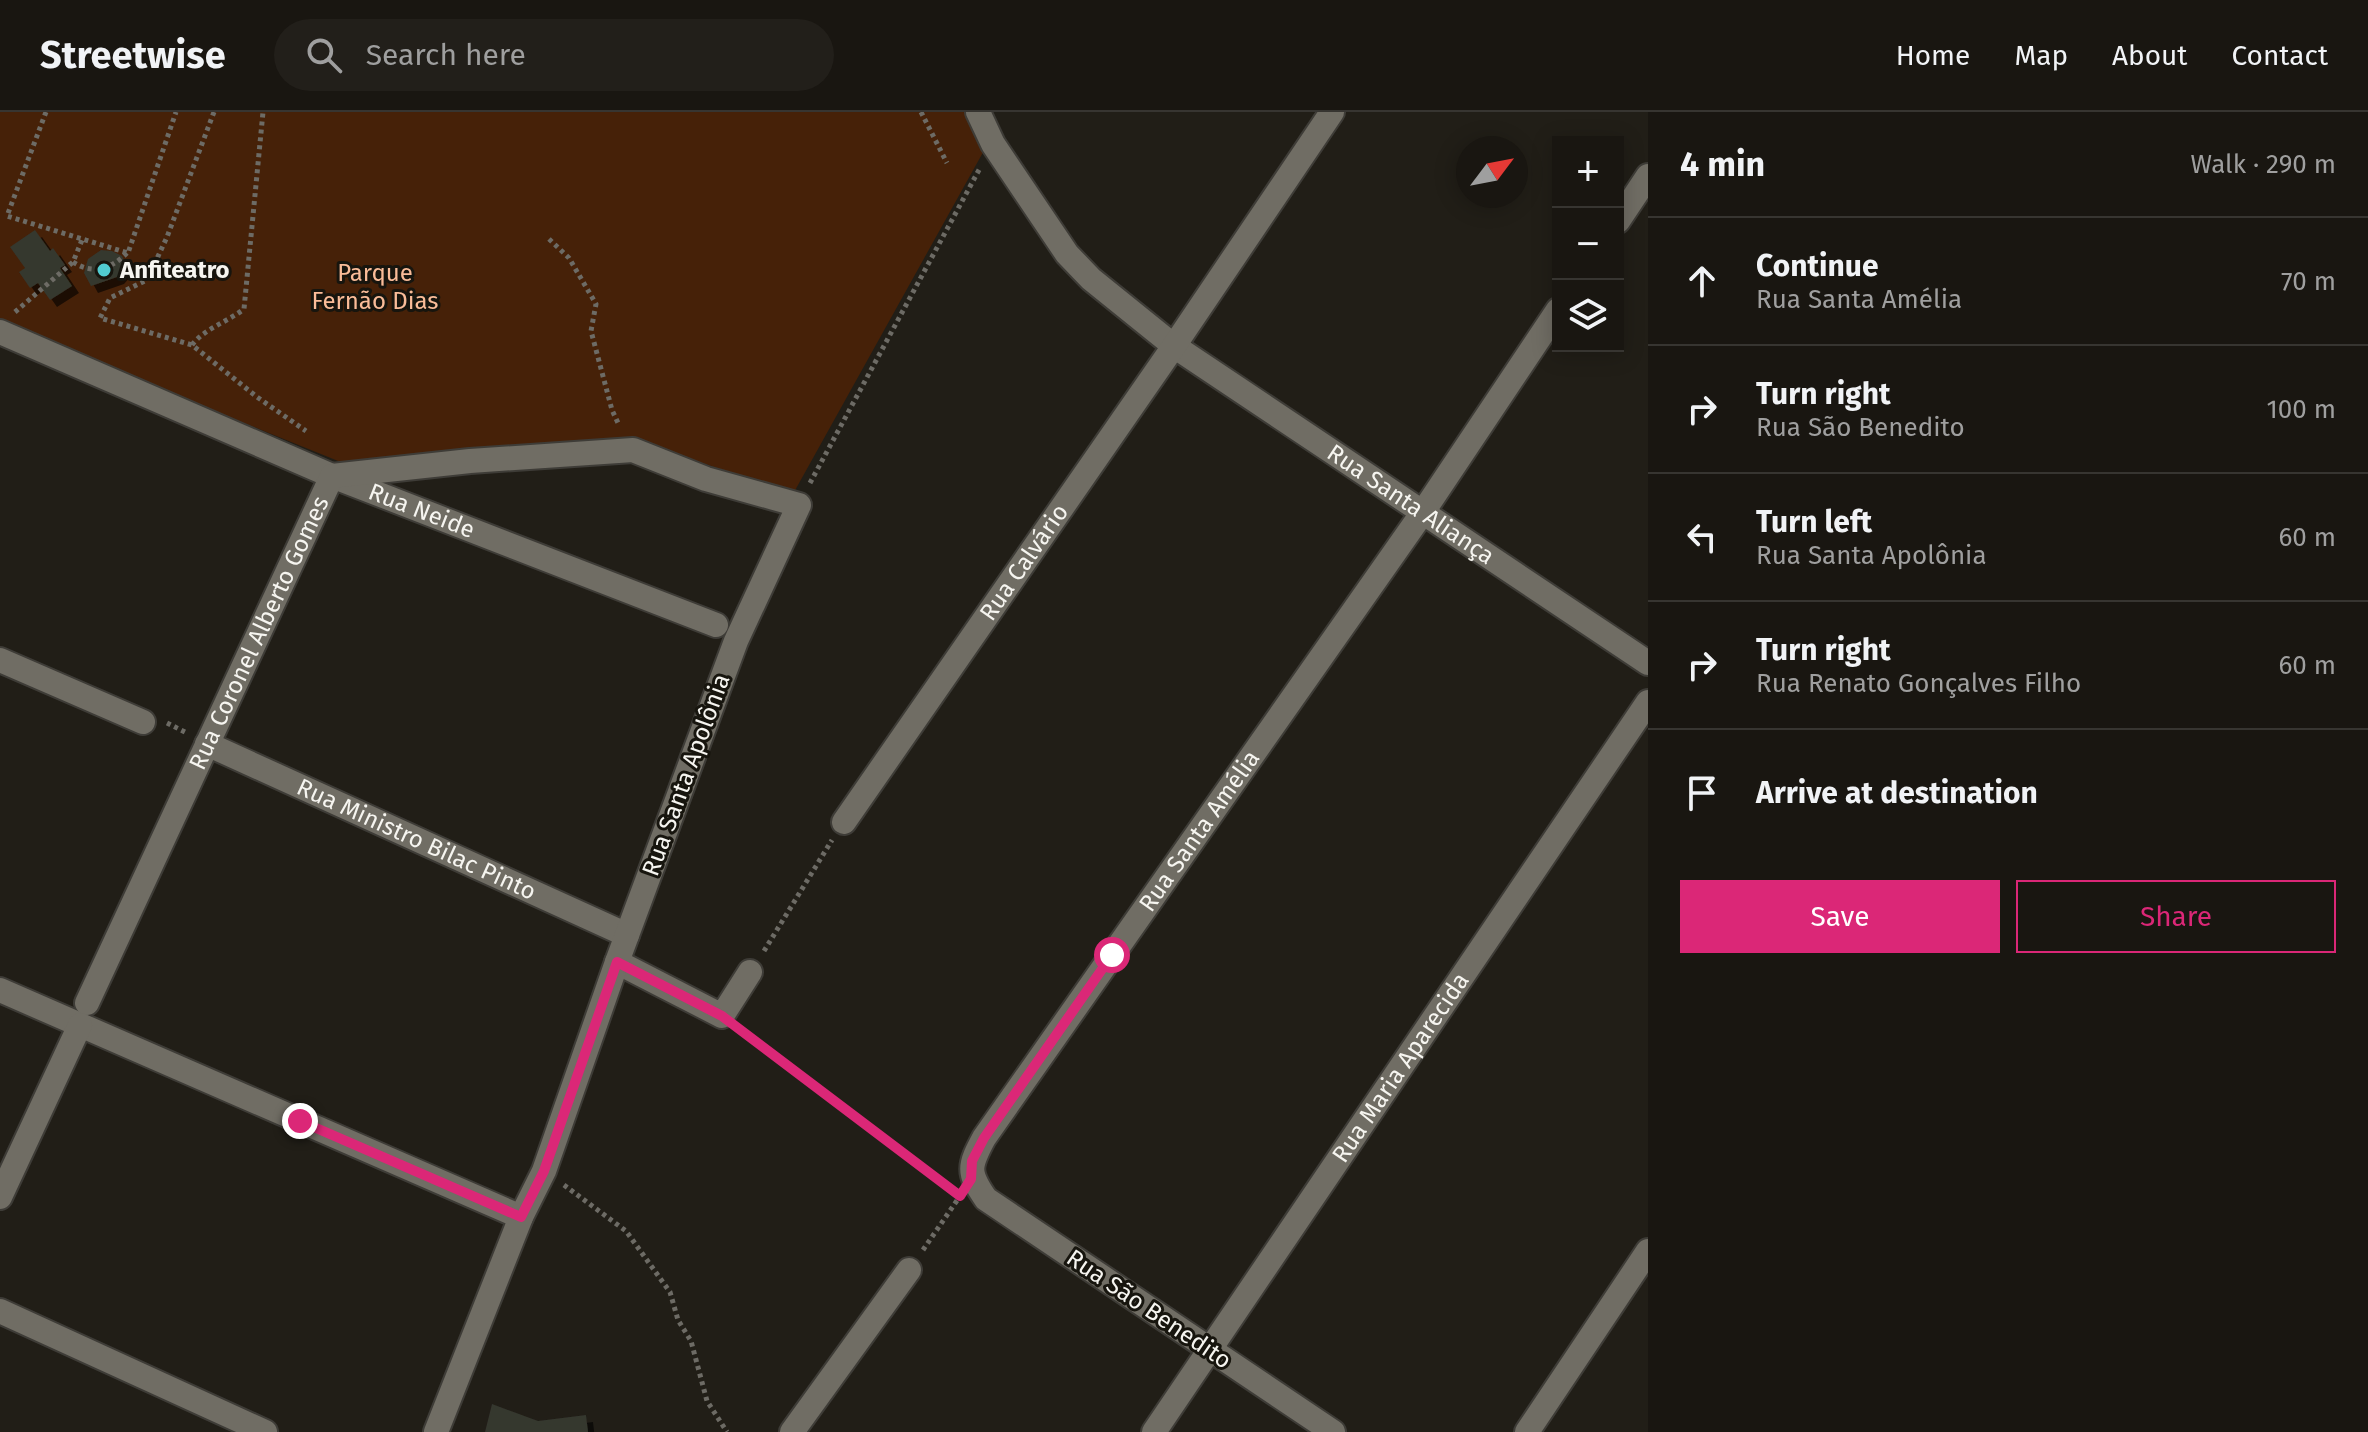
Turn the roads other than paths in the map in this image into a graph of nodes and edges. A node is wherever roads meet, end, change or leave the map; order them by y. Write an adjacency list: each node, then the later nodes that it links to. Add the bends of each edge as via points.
1 (978, 112): 7 (street, Rua Santa Aliança, via 993,144 1067,254)
2 (1332, 112): 7 (street, Rua Calvário)
3 (1648, 176): 4 (street)
4 (1624, 212)
5 (1552, 319): 10 (street, Rua Santa Amélia)
6 (5, 324): 8 (street, Rua Neide)
7 (1174, 346): 10 (street, Rua Santa Aliança); 17 (street, Rua Calvário)
8 (332, 476): 9 (street, Rua Coronel Alberto Gomes, via 633,450 706,479); 11 (street, Rua Neide); 16 (street, Rua Coronel Alberto Gomes)
9 (799, 505): 18 (street, Rua Santa Apolônia, via 736,641)
10 (1423, 512): 13 (street, Rua Santa Aliança); 23 (street, Rua Santa Amélia, via 984,1138)
11 (716, 625)
12 (0, 660): 15 (street)
13 (1648, 663)
14 (1648, 702): 29 (street, Rua Maria Aparecida)
15 (143, 722)
16 (207, 744): 18 (street, Rua Ministro Bilac Pinto); 22 (street, Rua Coronel Alberto Gomes)
17 (844, 822)
18 (627, 935): 19 (street, Rua Santa Apolônia)
19 (617, 962): 20 (street, via 722,1016); 25 (street, Rua Santa Apolônia, via 544,1171)
20 (750, 972)
21 (0, 990): 22 (street)
22 (83, 1014): 24 (street, Rua Coronel Alberto Gomes); 25 (street)
23 (966, 1188): 29 (street, Rua São Benedito)
24 (0, 1197)
25 (521, 1217): 31 (street, Rua Santa Apolônia)
26 (1648, 1251): 35 (street)
27 (909, 1270): 32 (street)
28 (0, 1311): 30 (street)
29 (1209, 1350): 33 (street, Rua Maria Aparecida); 34 (street, Rua São Benedito)
30 (265, 1432)
31 (436, 1432)
32 (792, 1432)
33 (1154, 1432)
34 (1333, 1432)
35 (1527, 1432)

